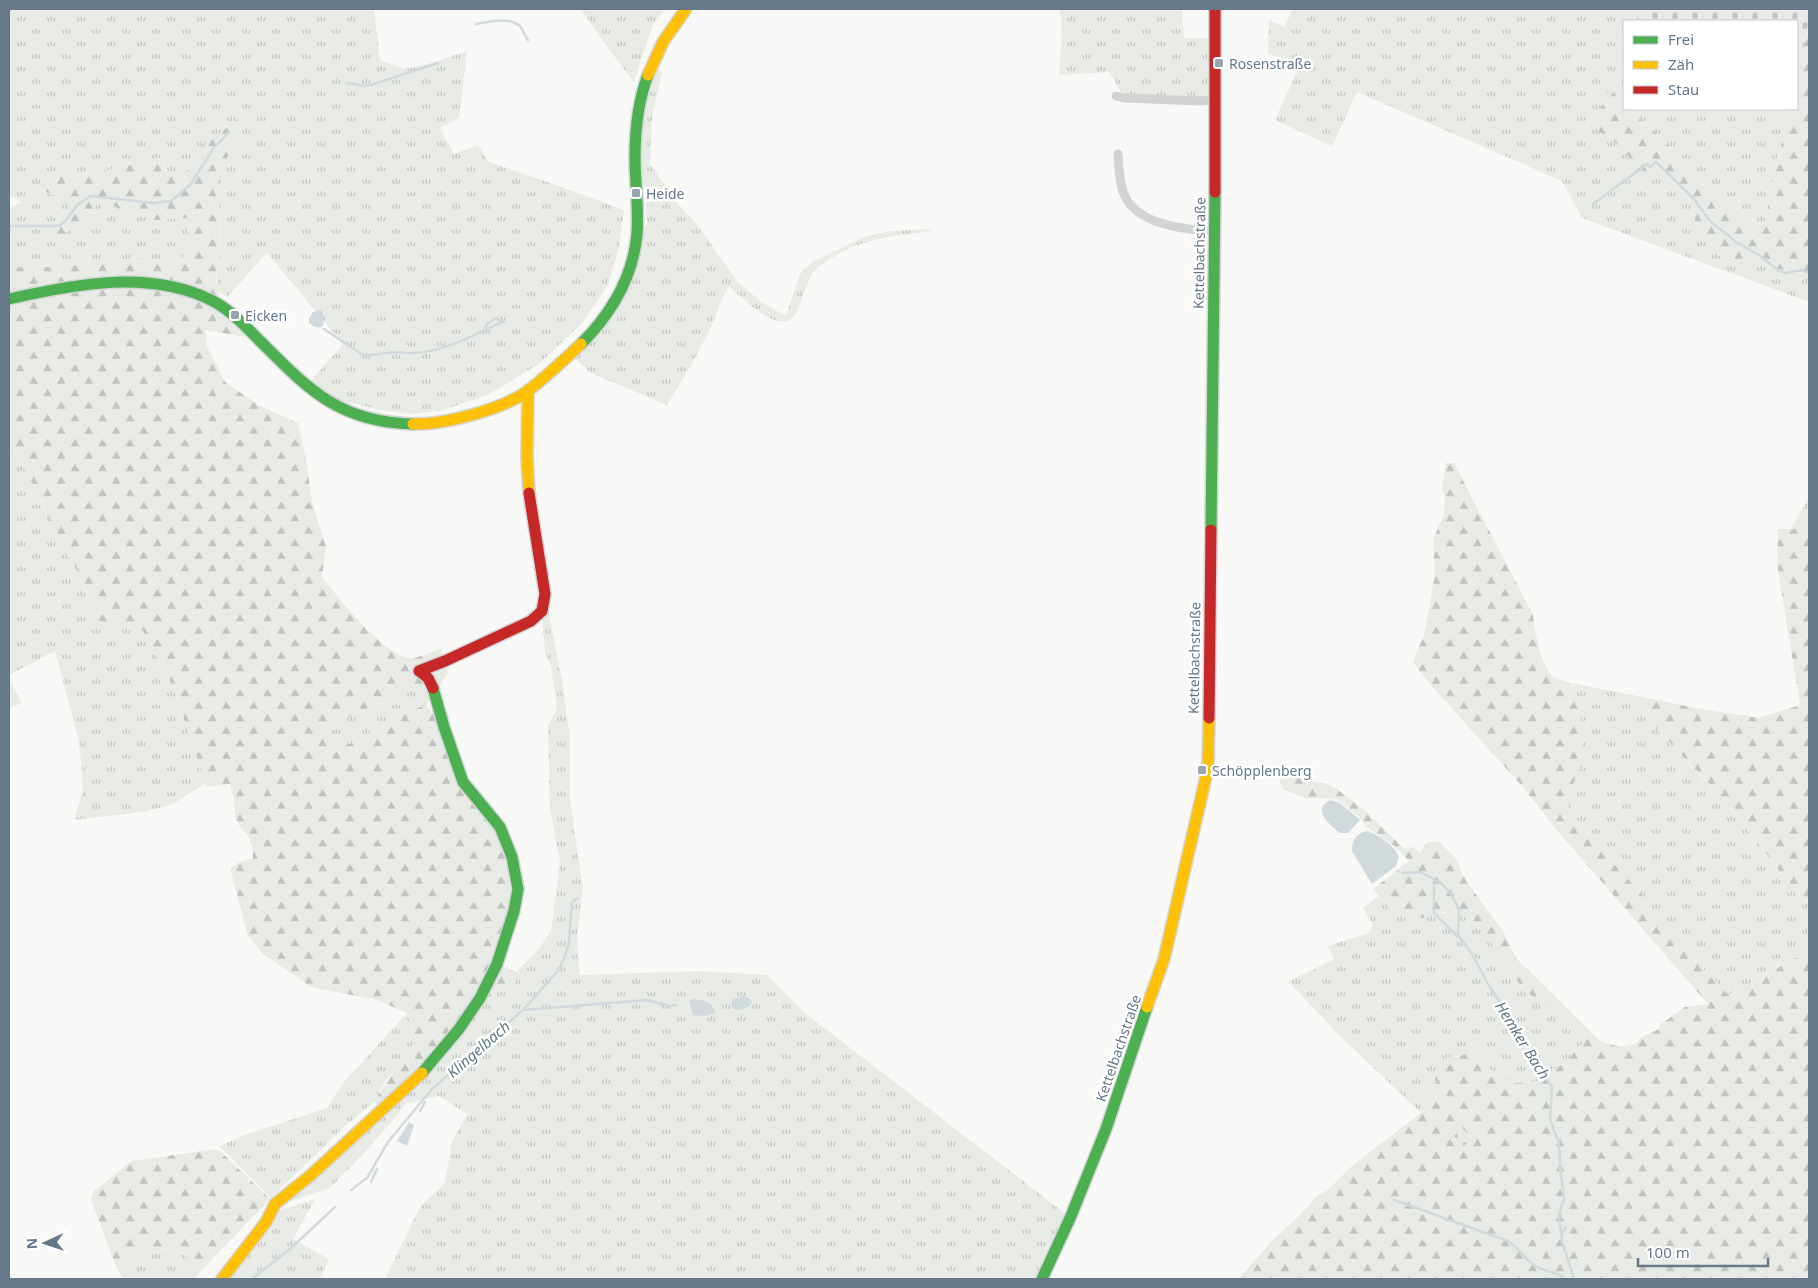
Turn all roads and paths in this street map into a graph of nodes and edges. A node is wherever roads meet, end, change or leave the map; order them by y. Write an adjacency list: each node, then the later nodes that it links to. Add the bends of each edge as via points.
1 (686, 9): 8 (street, via 654,60 640,102 635,134 636,241 628,275 609,312 596,328)
2 (1215, 9): 4 (street, Kettelbachstraße)
3 (1116, 96): 4 (street)
4 (1215, 100): 6 (street, Kettelbachstraße)
5 (1118, 154): 6 (street, via 1121,182 1134,211 1170,225)
6 (1215, 231): 10 (street, Kettelbachstraße, via 1208,768 1164,960 1106,1129)
7 (9, 299): 8 (street, via 56,289 105,284 153,284 190,292 235,316 318,396 377,421 437,423 493,406)
8 (528, 390): 9 (street, via 528,480 545,594 542,611 531,621 420,670 435,692 463,782 500,827 512,857 518,889 497,964 460,1028 416,1078 275,1204 266,1222)
9 (222, 1279)
10 (1042, 1279)

